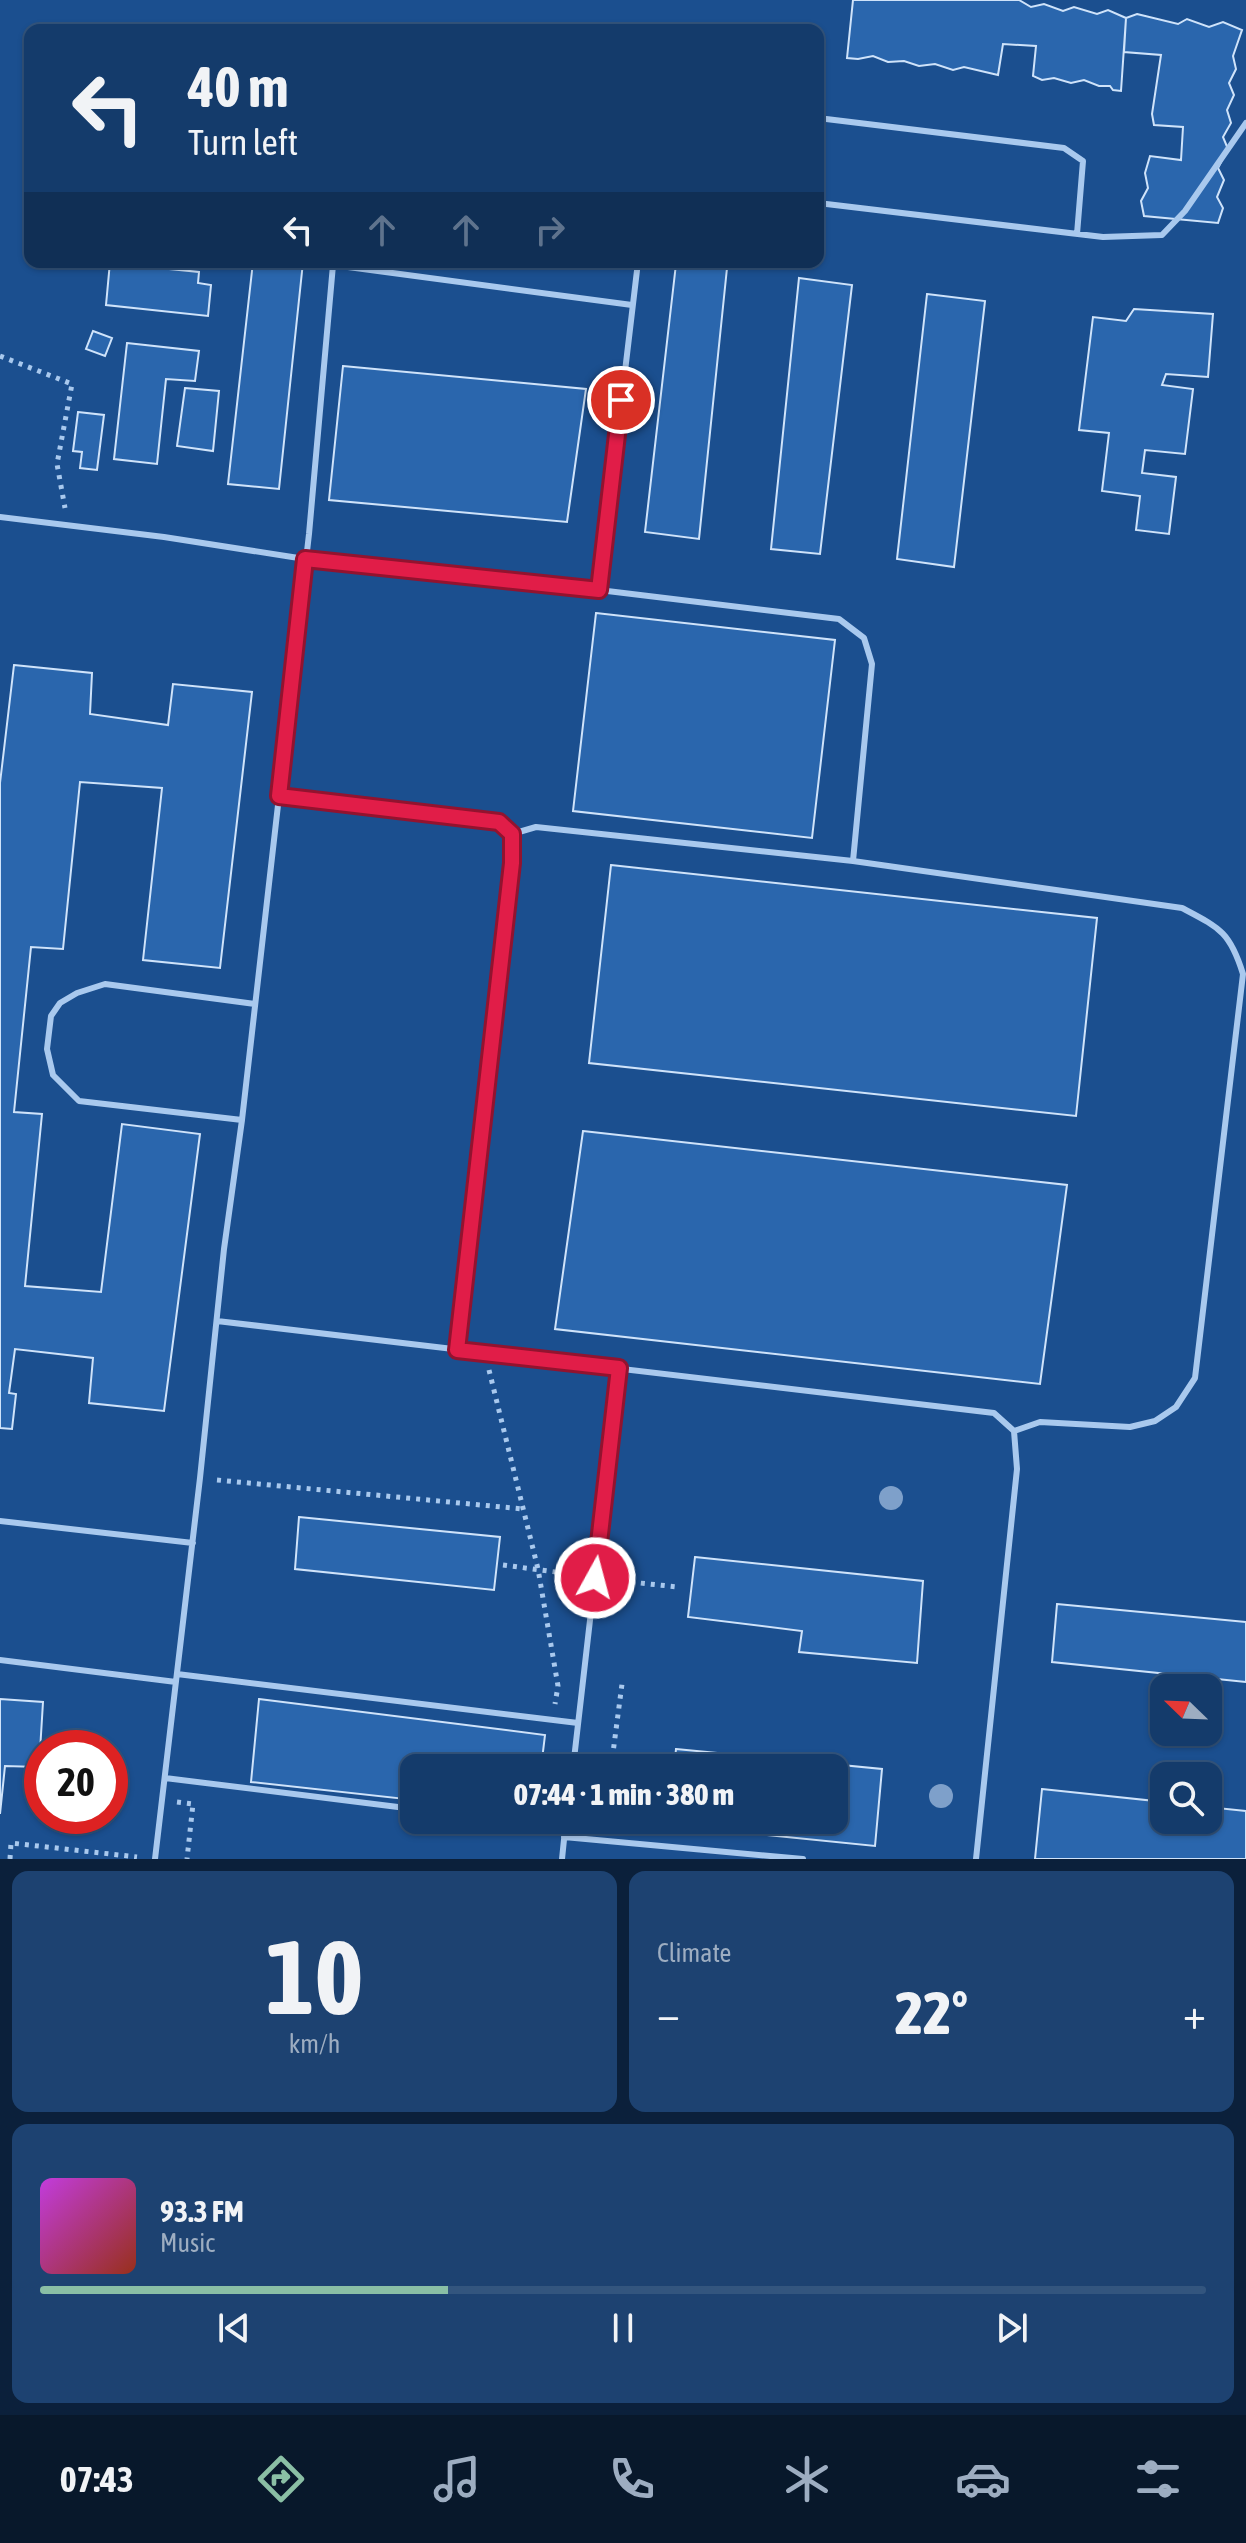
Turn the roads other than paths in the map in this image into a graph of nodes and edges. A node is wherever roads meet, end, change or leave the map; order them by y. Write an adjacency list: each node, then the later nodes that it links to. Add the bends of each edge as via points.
1 (824, 119): 4 (lane, via 1064,148 1083,161)
2 (1246, 123): 4 (lane, via 1162,235)
3 (824, 204): 4 (lane)
4 (1077, 234)
5 (333, 268): 10 (lane)
6 (355, 268): 8 (lane)
7 (637, 268): 8 (lane)
8 (632, 305): 11 (lane)
9 (0, 517): 10 (lane)
10 (305, 559): 11 (lane); 12 (lane)
11 (599, 590): 14 (lane, via 839,619 864,638 872,664)
12 (279, 796): 13 (lane, via 499,822); 15 (lane)
13 (512, 834): 14 (lane, via 536,827); 18 (lane)
14 (853, 861): 20 (lane, via 1182,908 1215,925 1235,947 1243,974 1195,1378 1176,1407 1155,1421 1130,1427 1040,1422)
15 (255, 1004): 16 (lane); 16 (lane, via 105,984 60,1003 51,1016 47,1049 53,1075 79,1101)
16 (242, 1120): 17 (lane)
17 (217, 1321): 18 (lane); 22 (lane)
18 (457, 1350): 19 (lane)
19 (619, 1368): 20 (lane, via 994,1413); 25 (lane)
20 (1014, 1431): 34 (lane, via 1017,1469)
21 (0, 1521): 22 (lane)
22 (193, 1543): 24 (lane)
23 (0, 1660): 24 (lane)
24 (177, 1678): 25 (lane); 27 (lane)
25 (578, 1723): 26 (lane)
26 (575, 1754)
27 (165, 1778): 28 (lane); 31 (lane)
28 (400, 1807)
29 (564, 1834): 30 (lane)
30 (564, 1837): 32 (lane); 33 (lane)
31 (155, 1859)
32 (562, 1859)
33 (803, 1859)
34 (976, 1859)

